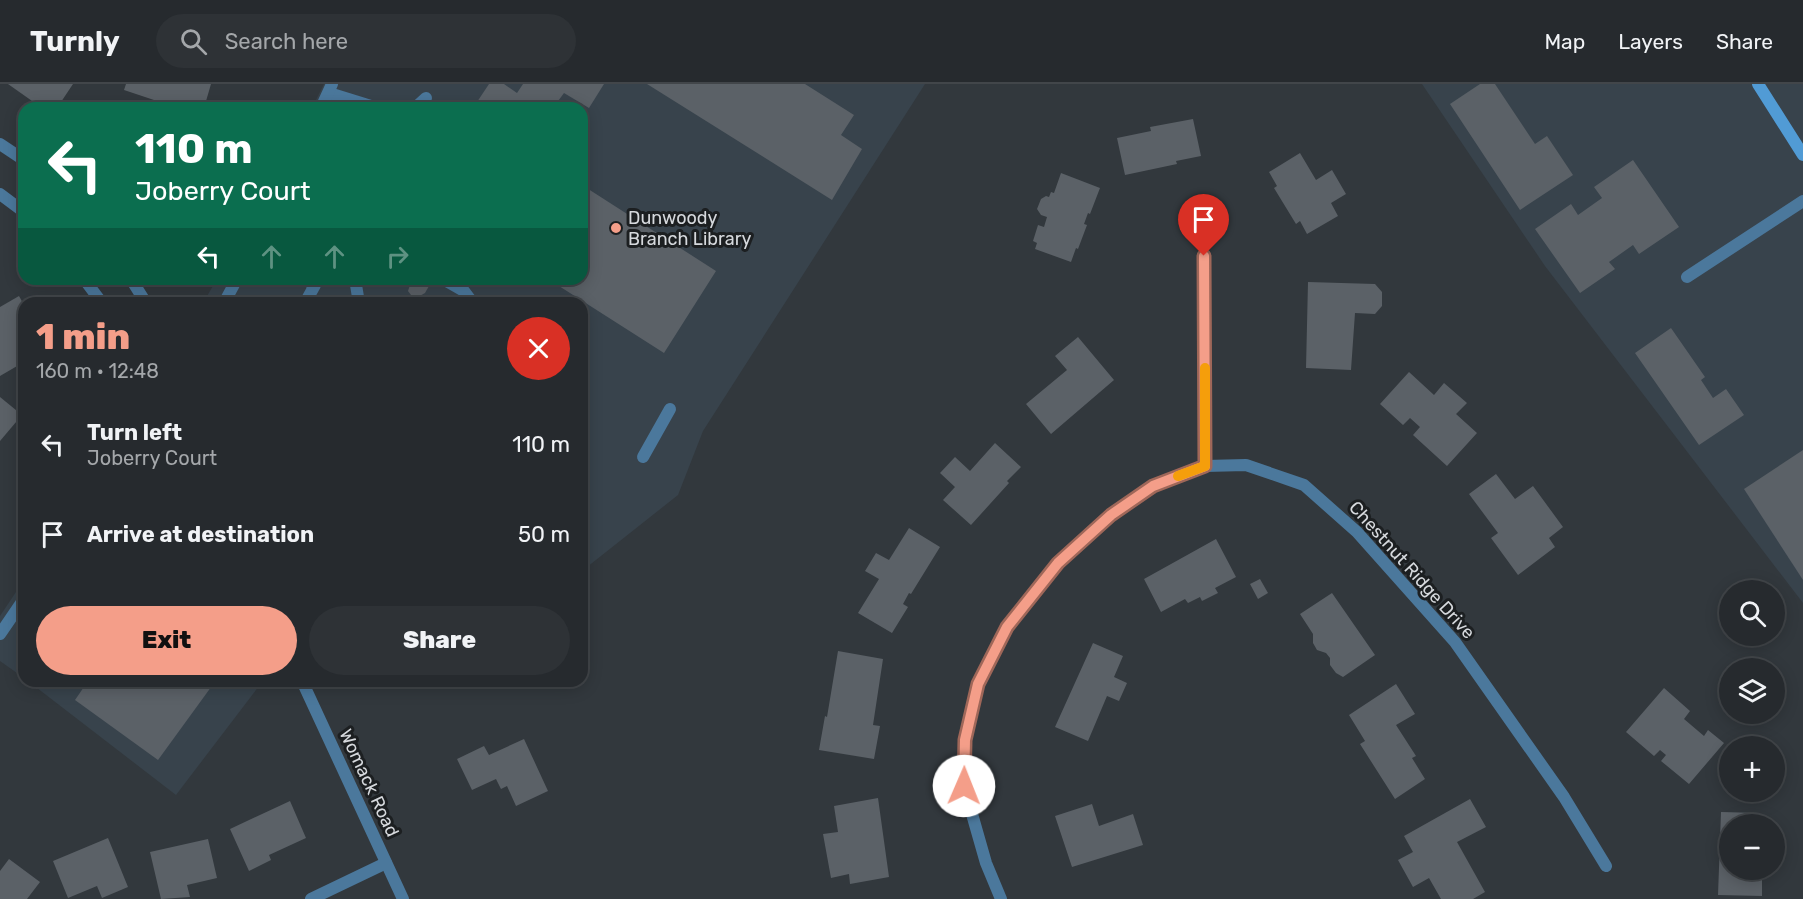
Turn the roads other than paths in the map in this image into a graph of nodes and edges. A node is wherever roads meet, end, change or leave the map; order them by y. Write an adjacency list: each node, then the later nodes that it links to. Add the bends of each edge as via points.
1 (1758, 84): 8 (main road)
2 (331, 88): 4 (street); 5 (street)
3 (426, 98): 6 (street)
4 (324, 102)
5 (362, 102)
6 (422, 102)
7 (0, 144): 9 (street)
8 (1803, 155)
9 (18, 156)
10 (0, 194): 12 (street)
11 (1803, 201): 14 (street)
12 (18, 208)
13 (1204, 256): 19 (street)
14 (1687, 277)
15 (454, 285): 16 (street)
16 (469, 297)
17 (670, 409): 18 (street)
18 (643, 457)
19 (1205, 466): 24 (street, Chestnut Ridge Drive, via 1246,465 1304,485 1358,532 1455,642 1564,797); 27 (street, Chestnut Ridge Drive, via 1153,486 1111,515 1058,563 1007,627 978,684 965,740 964,786 986,863)
20 (18, 608): 21 (street)
21 (0, 634)
22 (305, 687): 23 (street, Womack Road)
23 (386, 863): 25 (street); 26 (street, Womack Road)
24 (1606, 866)
25 (311, 899)
26 (403, 899)
27 (1001, 899)

